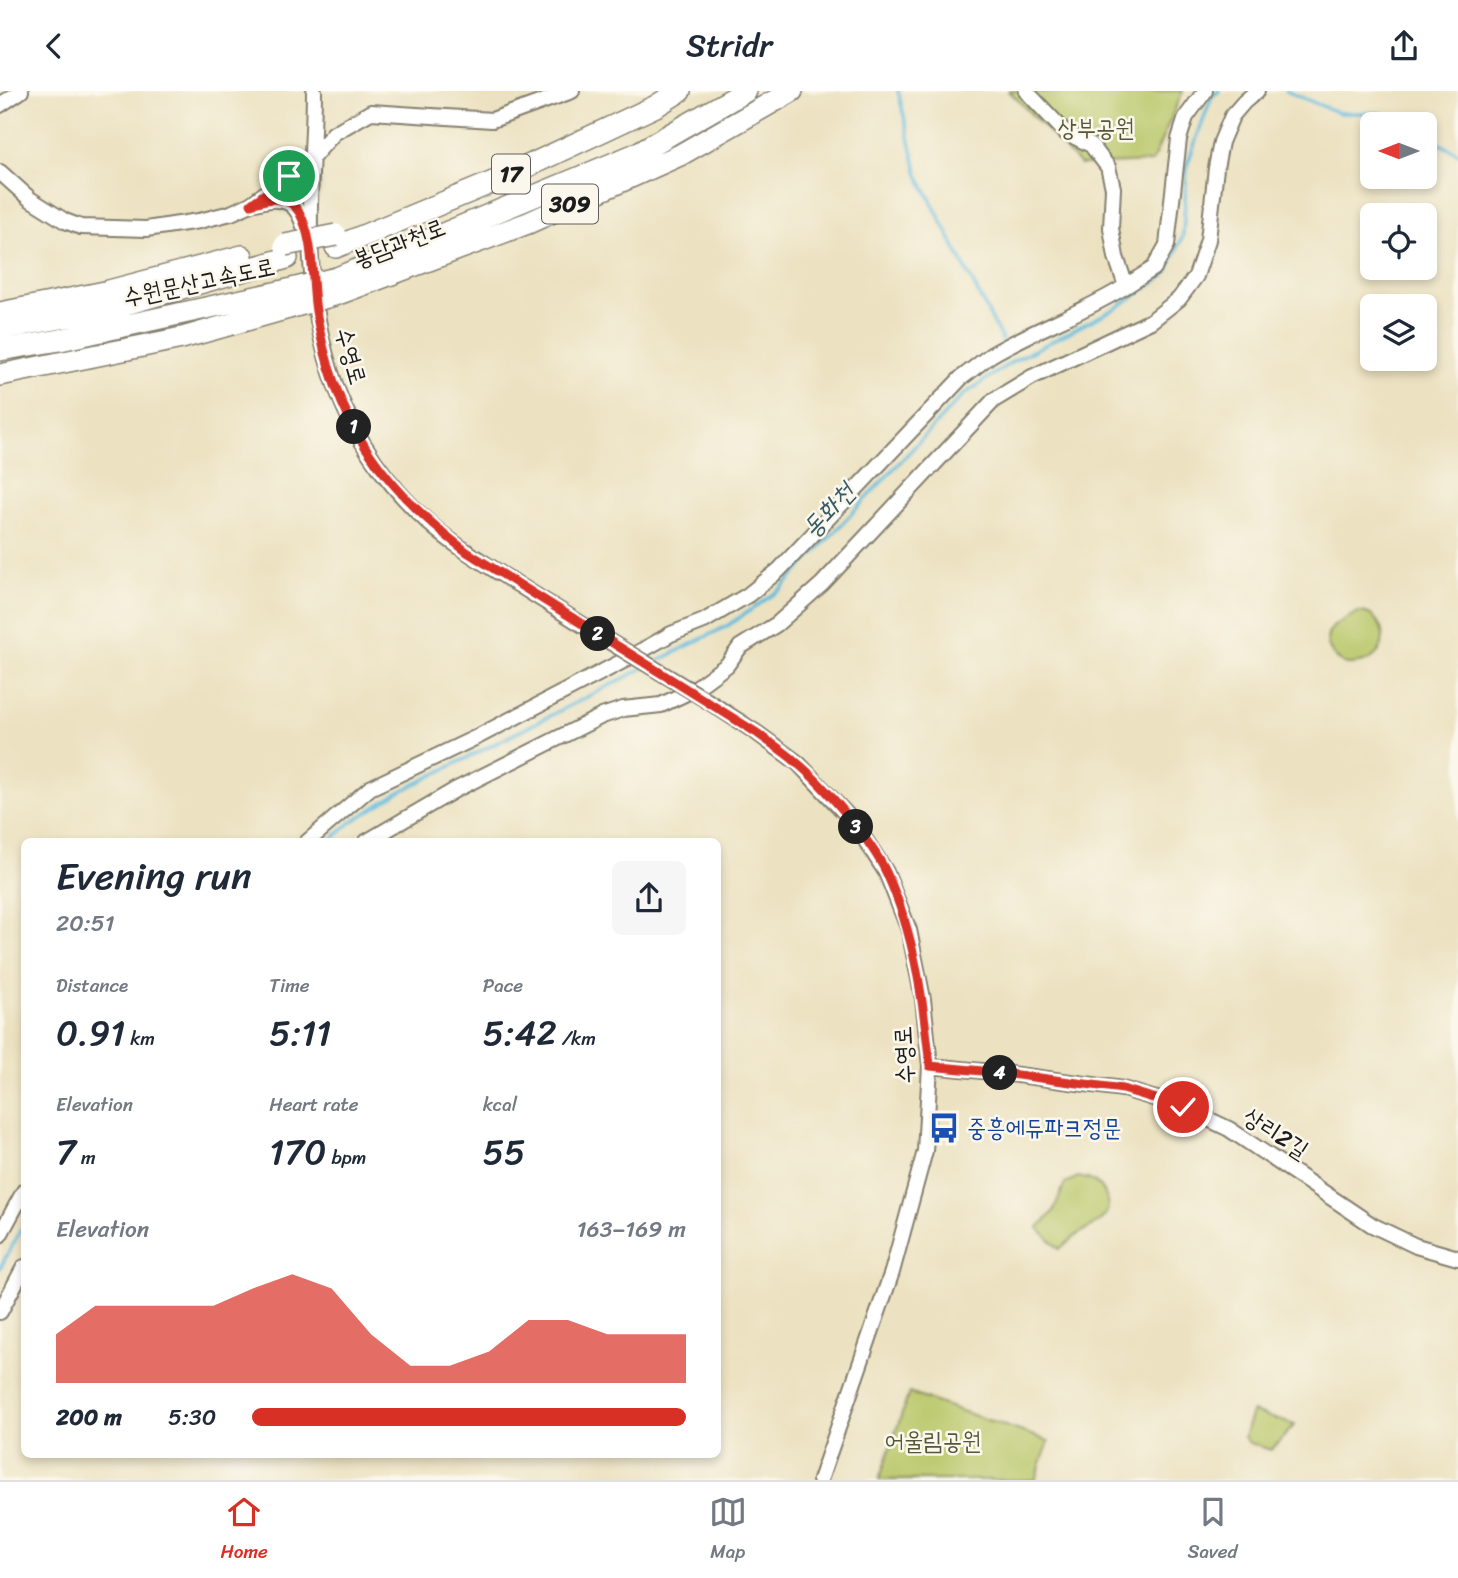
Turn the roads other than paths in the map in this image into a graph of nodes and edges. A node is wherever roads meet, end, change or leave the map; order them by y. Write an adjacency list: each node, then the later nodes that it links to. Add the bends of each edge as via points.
1 (21, 91): 11 (street)
2 (314, 91): 12 (street, 수영로)
3 (572, 91): 12 (street, via 492,120 371,112 334,133)
4 (662, 91): 15 (highway, 봉담과천로 / 309)
5 (680, 91): 15 (highway, 수원문산고속도로 / 17, via 498,180)
6 (746, 91): 18 (highway, 수원문산고속도로 / 17, via 636,154)
7 (792, 91): 18 (highway, 봉담과천로 / 309, via 680,155 528,223)
8 (1026, 91): 19 (street, via 1065,132 1091,145 1108,167 1113,188 1111,228)
9 (1205, 91): 19 (street, via 1186,117 1179,139 1167,245 1154,268)
10 (1257, 91): 26 (street, via 1233,116 1221,142 1209,240 1196,276 1179,299 1151,321 994,400 822,584 693,690 661,705 602,716 455,790)
11 (0, 105)
12 (311, 159): 14 (street); 16 (street, 수영로)
13 (0, 172): 14 (street, via 44,210 81,227 146,229 199,222)
14 (251, 204): 16 (street, via 278,199 293,205)
15 (336, 241): 17 (highway, 수원문산고속도로 / 17)
16 (310, 250): 27 (street, 수영로, bridge, via 322,348 340,400 389,482 430,524 467,552 757,733 798,763 848,816 886,872 909,930)
17 (286, 252): 21 (highway); 22 (highway, 수원문산고속도로 / 17, via 106,310)
18 (337, 286): 20 (highway, 수원문산고속도로 / 17, bridge)
19 (1126, 286): 25 (street, via 989,356 961,378 779,570 748,595 370,788)
20 (289, 299): 23 (highway, 수원문산고속도로 / 17); 24 (highway, via 182,338)
21 (0, 313)
22 (0, 329)
23 (0, 350)
24 (0, 375)
25 (312, 838)
26 (373, 838)
27 (930, 1066): 30 (street, 상리2길, via 1123,1089 1183,1107 1229,1129 1371,1225 1416,1246); 33 (street, 수영로, via 925,1151 905,1231)
28 (21, 1196): 29 (street)
29 (0, 1235)
30 (1458, 1258)
31 (21, 1273): 32 (street)
32 (0, 1312)
33 (820, 1480)

